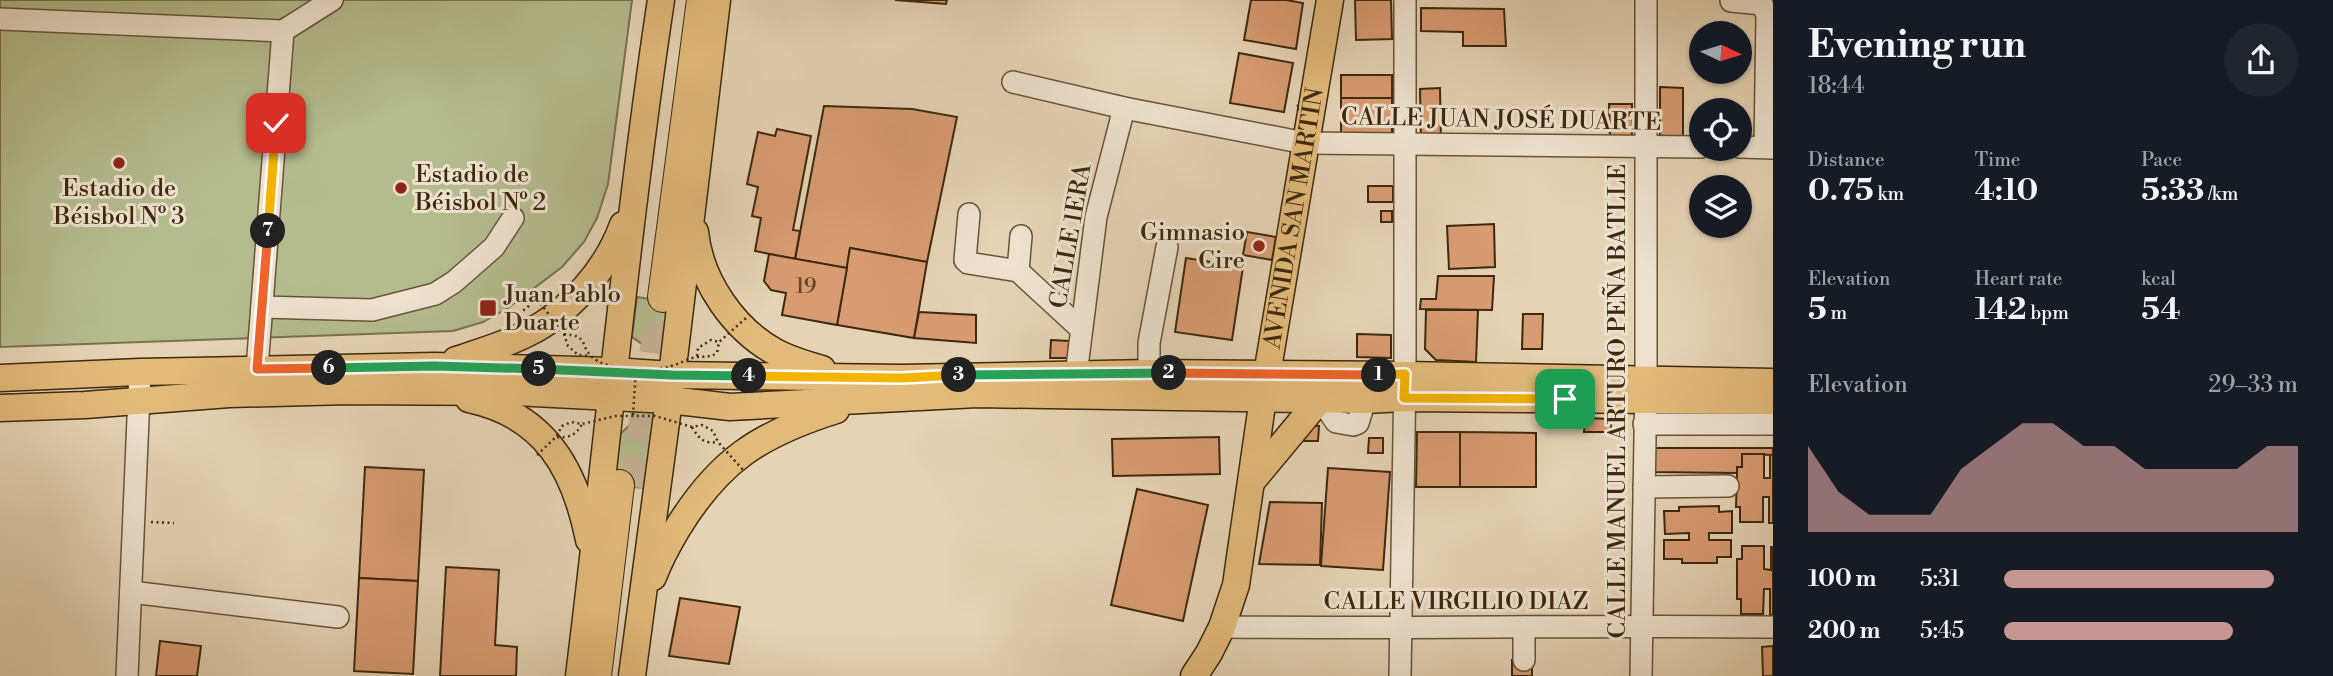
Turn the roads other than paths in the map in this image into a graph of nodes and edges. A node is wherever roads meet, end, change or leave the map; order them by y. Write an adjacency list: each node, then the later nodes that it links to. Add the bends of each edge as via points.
1 (332, 0): 11 (street)
2 (661, 0): 20 (main road)
3 (687, 0): 4 (highway, via 654,296)
4 (702, 0)
5 (717, 0): 19 (main road)
6 (1330, 0): 14 (main road, AVENIDA SAN MARTÍN)
7 (1405, 0): 15 (street)
8 (1646, 0): 16 (street, CALLE MANUEL ARTURO PEÑA BATLLE)
9 (1731, 1): 18 (street, via 1757,2 1767,15)
10 (0, 19): 11 (street)
11 (283, 31): 26 (street)
12 (1013, 82): 13 (street, CALLE JUAN JOSÉ DUARTE)
13 (1124, 108): 14 (street, CALLE JUAN JOSÉ DUARTE); 27 (street, CALLE 1ERA, via 1096,216)
14 (1305, 143): 15 (street, CALLE JUAN JOSÉ DUARTE); 36 (main road, AVENIDA SAN MARTÍN)
15 (1404, 145): 16 (street, CALLE JUAN JOSÉ DUARTE); 37 (street)
16 (1644, 147): 17 (street, CALLE JUAN JOSÉ DUARTE); 42 (street, CALLE MANUEL ARTURO PEÑA BATLLE)
17 (1689, 147)
18 (1769, 148)
19 (694, 188): 38 (main road); 39 (main road, via 695,236 703,268 714,291 745,330 775,352)
20 (635, 194): 33 (main road, via 598,272 569,303 527,333); 34 (main road)
21 (969, 214): 25 (street, via 963,257 968,262)
22 (513, 218): 26 (street, via 494,247 435,294 372,310)
23 (1021, 236): 25 (street)
24 (1167, 247): 30 (street, via 1149,343)
25 (1018, 271): 27 (street)
26 (262, 307): 28 (street)
27 (1081, 329): 31 (street, CALLE 1ERA)
28 (257, 369): 29 (main road); 33 (main road)
29 (140, 372): 32 (main road); 41 (street)
30 (1149, 373): 31 (main road); 36 (main road)
31 (1076, 375): 39 (main road)
32 (0, 378)
33 (436, 379): 34 (main road); 41 (main road, via 349,391); 50 (main road, via 517,417 549,444 571,476 589,542)
34 (620, 379): 38 (main road); 50 (main road)
35 (1773, 382): 42 (main road)
36 (1266, 386): 37 (main road); 39 (main road, via 977,394); 40 (main road); 46 (main road, AVENIDA SAN MARTÍN)
37 (1405, 386): 40 (main road, via 1365,400); 42 (main road); 57 (street)
38 (671, 388): 39 (main road, via 730,407); 51 (main road)
39 (863, 388): 51 (main road, via 728,463 687,512)
40 (1320, 399): 46 (main road)
41 (140, 401): 44 (main road); 49 (street)
42 (1645, 401): 43 (main road); 45 (street); 48 (street, CALLE MANUEL ARTURO PEÑA BATLLE)
43 (1773, 401)
44 (0, 408)
45 (1773, 425)
46 (1251, 482): 53 (main road, AVENIDA SAN MARTÍN, via 1236,585)
47 (1728, 486): 48 (street)
48 (1644, 487): 54 (street, CALLE MANUEL ARTURO PEÑA BATLLE)
49 (131, 592): 52 (street); 59 (street)
50 (588, 602): 60 (main road)
51 (641, 608): 63 (main road)
52 (338, 617)
53 (1223, 626): 57 (street, CALLE VIRGILIO DIAZ); 64 (main road, AVENIDA SAN MARTÍN)
54 (1642, 626): 55 (street, CALLE VIRGILIO DIAZ); 56 (street, CALLE VIRGILIO DIAZ); 66 (street, CALLE MANUEL ARTURO PEÑA BATLLE)
55 (1524, 627): 57 (street, CALLE VIRGILIO DIAZ); 58 (street)
56 (1773, 627)
57 (1399, 629): 65 (street)
58 (1524, 660)
59 (127, 676)
60 (579, 676)
61 (596, 676): 62 (highway, via 627,486)
62 (612, 676)
63 (632, 676)
64 (1194, 676)
65 (1400, 676)
66 (1642, 676)

